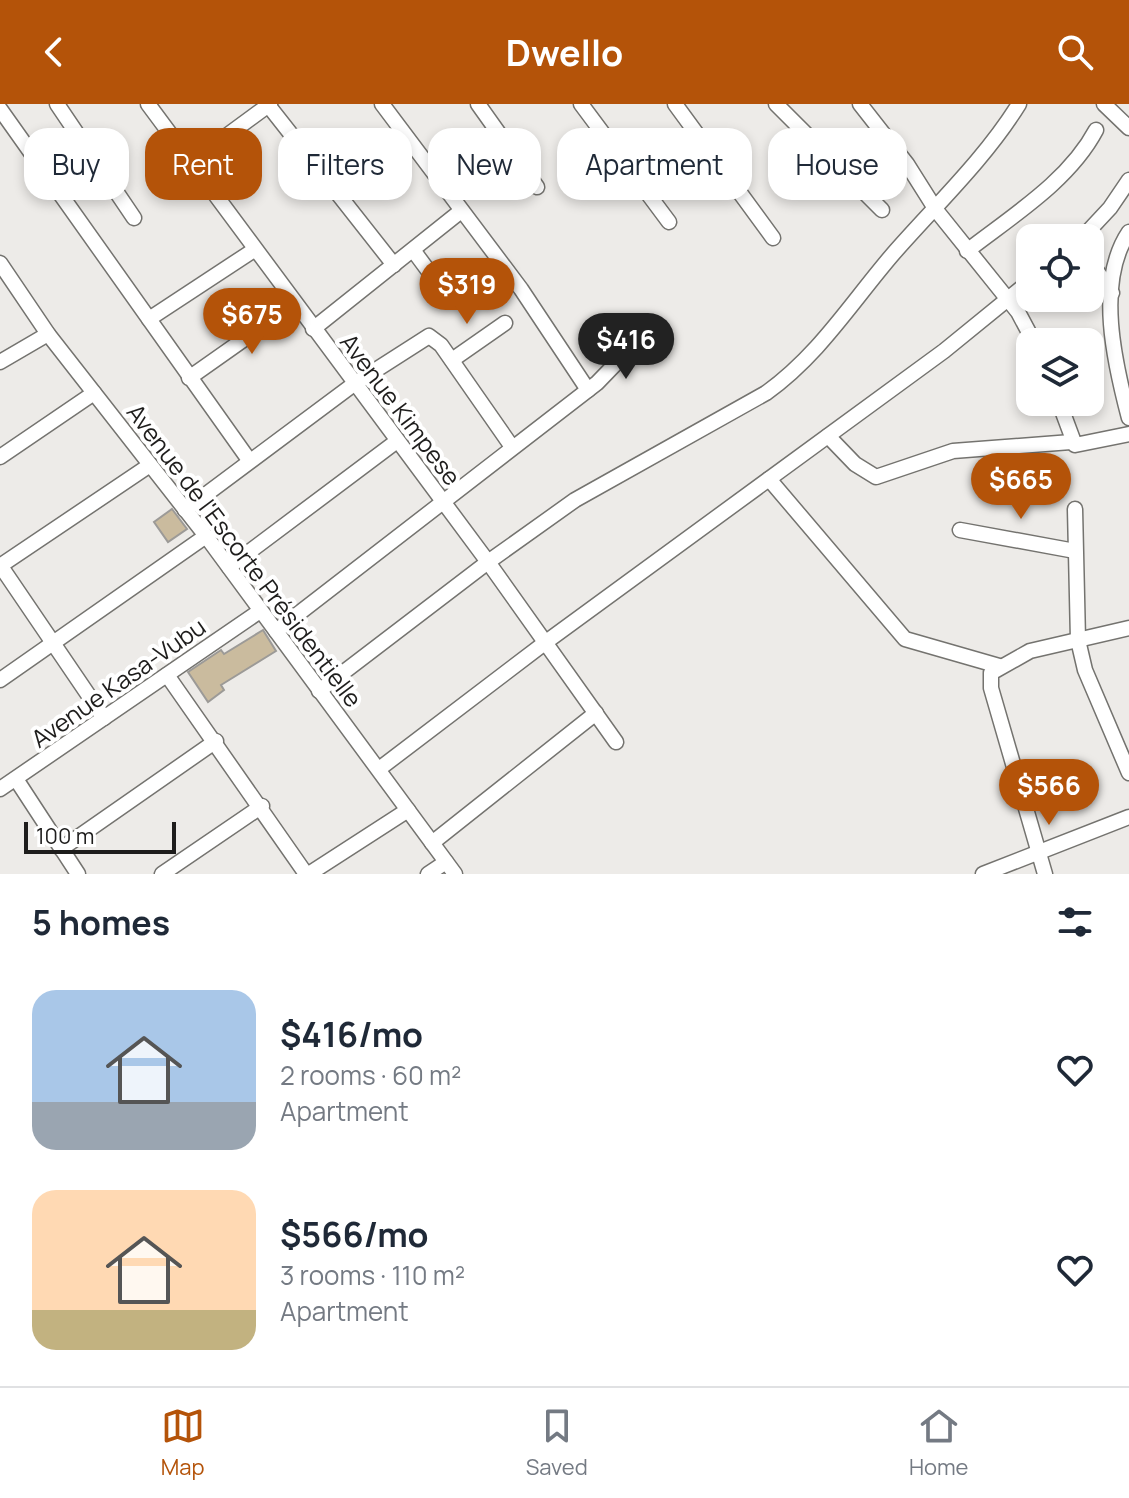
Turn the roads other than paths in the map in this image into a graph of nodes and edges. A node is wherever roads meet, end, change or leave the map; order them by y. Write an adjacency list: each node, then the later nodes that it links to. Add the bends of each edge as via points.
1 (57, 104): 23 (street)
2 (148, 104): 13 (street, Avenue Kimpese)
3 (382, 104): 22 (street)
4 (478, 104): 15 (street)
5 (581, 104): 24 (street)
6 (675, 104): 27 (street)
7 (776, 104): 20 (street)
8 (860, 104): 21 (street)
9 (1019, 104): 21 (street)
10 (1104, 104): 16 (street)
11 (269, 105): 14 (street); 32 (street)
12 (0, 109): 39 (street)
13 (166, 128)
14 (238, 128)
15 (495, 128)
16 (1129, 128)
17 (1096, 130): 30 (street, via 1048,189)
18 (1129, 180): 25 (street)
19 (218, 200): 28 (street, Avenue Kimpese)
20 (882, 210)
21 (936, 210): 30 (street); 69 (street, via 791,374 575,500)
22 (461, 211): 29 (street); 49 (street)
23 (134, 218)
24 (669, 222)
25 (1095, 224)
26 (1129, 232): 35 (street, via 1115,267)
27 (773, 238)
28 (254, 250): 38 (street, Avenue Kimpese); 39 (street)
29 (413, 250): 32 (street); 37 (street)
30 (967, 251): 36 (street)
31 (0, 263): 43 (street, Avenue de l'Escorte Présidentielle)
32 (394, 265): 42 (street)
33 (1104, 281): 35 (street)
34 (1016, 290): 36 (street)
35 (1112, 293): 52 (street, via 1113,352)
36 (1006, 297): 41 (street); 54 (street, via 944,351)
37 (450, 300)
38 (294, 304): 42 (street, Avenue Kimpese); 47 (street)
39 (149, 319): 47 (street)
40 (505, 323): 45 (street)
41 (1025, 328)
42 (313, 329): 48 (street, Avenue Kimpese)
43 (48, 334): 46 (street); 50 (street, Avenue de l'Escorte Présidentielle)
44 (627, 352): 49 (street)
45 (452, 360): 48 (street, via 435,338 422,338); 57 (street)
46 (0, 362)
47 (189, 378): 60 (street)
48 (354, 384): 55 (street, Avenue Kimpese); 60 (street)
49 (588, 390): 57 (street)
50 (94, 393): 59 (street); 61 (street, Avenue de l'Escorte Présidentielle)
51 (1064, 416): 56 (street)
52 (1129, 418)
53 (1127, 435): 56 (street); 58 (street)
54 (828, 436): 56 (street, via 876,477 953,451); 62 (street)
55 (397, 441): 63 (street, Avenue Kimpese); 71 (street)
56 (1073, 444)
57 (512, 447): 63 (street)
58 (1129, 451)
59 (0, 457)
60 (249, 460): 65 (street)
61 (150, 465): 65 (street, Avenue de l'Escorte Présidentielle); 70 (street)
62 (769, 479): 77 (street); 78 (street, via 905,639)
63 (442, 501): 69 (street, Avenue Kimpese); 74 (street)
64 (1075, 509): 68 (street)
65 (185, 510): 67 (street, Avenue de l'Escorte Présidentielle)
66 (960, 530): 68 (street)
67 (206, 536): 71 (street, Avenue de l'Escorte Présidentielle); 76 (street)
68 (1075, 551): 75 (street)
69 (488, 562): 77 (street, Avenue Kimpese); 81 (street)
70 (0, 566): 76 (street)
71 (229, 567): 72 (street, Avenue de l'Escorte Présidentielle)
72 (260, 611): 74 (street, Avenue de l'Escorte Présidentielle); 79 (street, Avenue Kasa-Vubu)
73 (1129, 628): 75 (street)
74 (276, 631): 81 (street, Avenue de l'Escorte Présidentielle)
75 (1078, 640): 78 (street, via 1030,651); 85 (street)
76 (55, 642): 80 (street); 83 (street)
77 (546, 642): 82 (street, Avenue Kimpese); 88 (street)
78 (999, 666): 97 (street, via 991,673 991,688)
79 (167, 675): 83 (street, Avenue Kasa-Vubu); 86 (street)
80 (0, 680)
81 (319, 691): 88 (street, Avenue de l'Escorte Présidentielle)
82 (596, 713): 87 (street, Avenue Kimpese); 95 (street)
83 (104, 718): 90 (street, Avenue Kasa-Vubu)
84 (1129, 730): 85 (street)
85 (1114, 740): 89 (street)
86 (216, 741): 92 (street); 96 (street)
87 (616, 742)
88 (379, 769): 93 (street, Avenue de l'Escorte Présidentielle)
89 (1129, 773)
90 (16, 779): 91 (street, Avenue Kasa-Vubu); 96 (street)
91 (0, 789)
92 (262, 806): 100 (street); 101 (street)
93 (408, 810): 95 (street, Avenue de l'Escorte Présidentielle); 101 (street)
94 (1129, 817): 97 (street)
95 (432, 843): 98 (street, Avenue de l'Escorte Présidentielle)
96 (61, 849): 99 (street)
97 (1038, 852): 103 (street); 104 (street)
98 (450, 868): 102 (street)
99 (78, 874)
100 (162, 874)
101 (308, 874)
102 (428, 874)
103 (983, 874)
104 (1045, 874)

